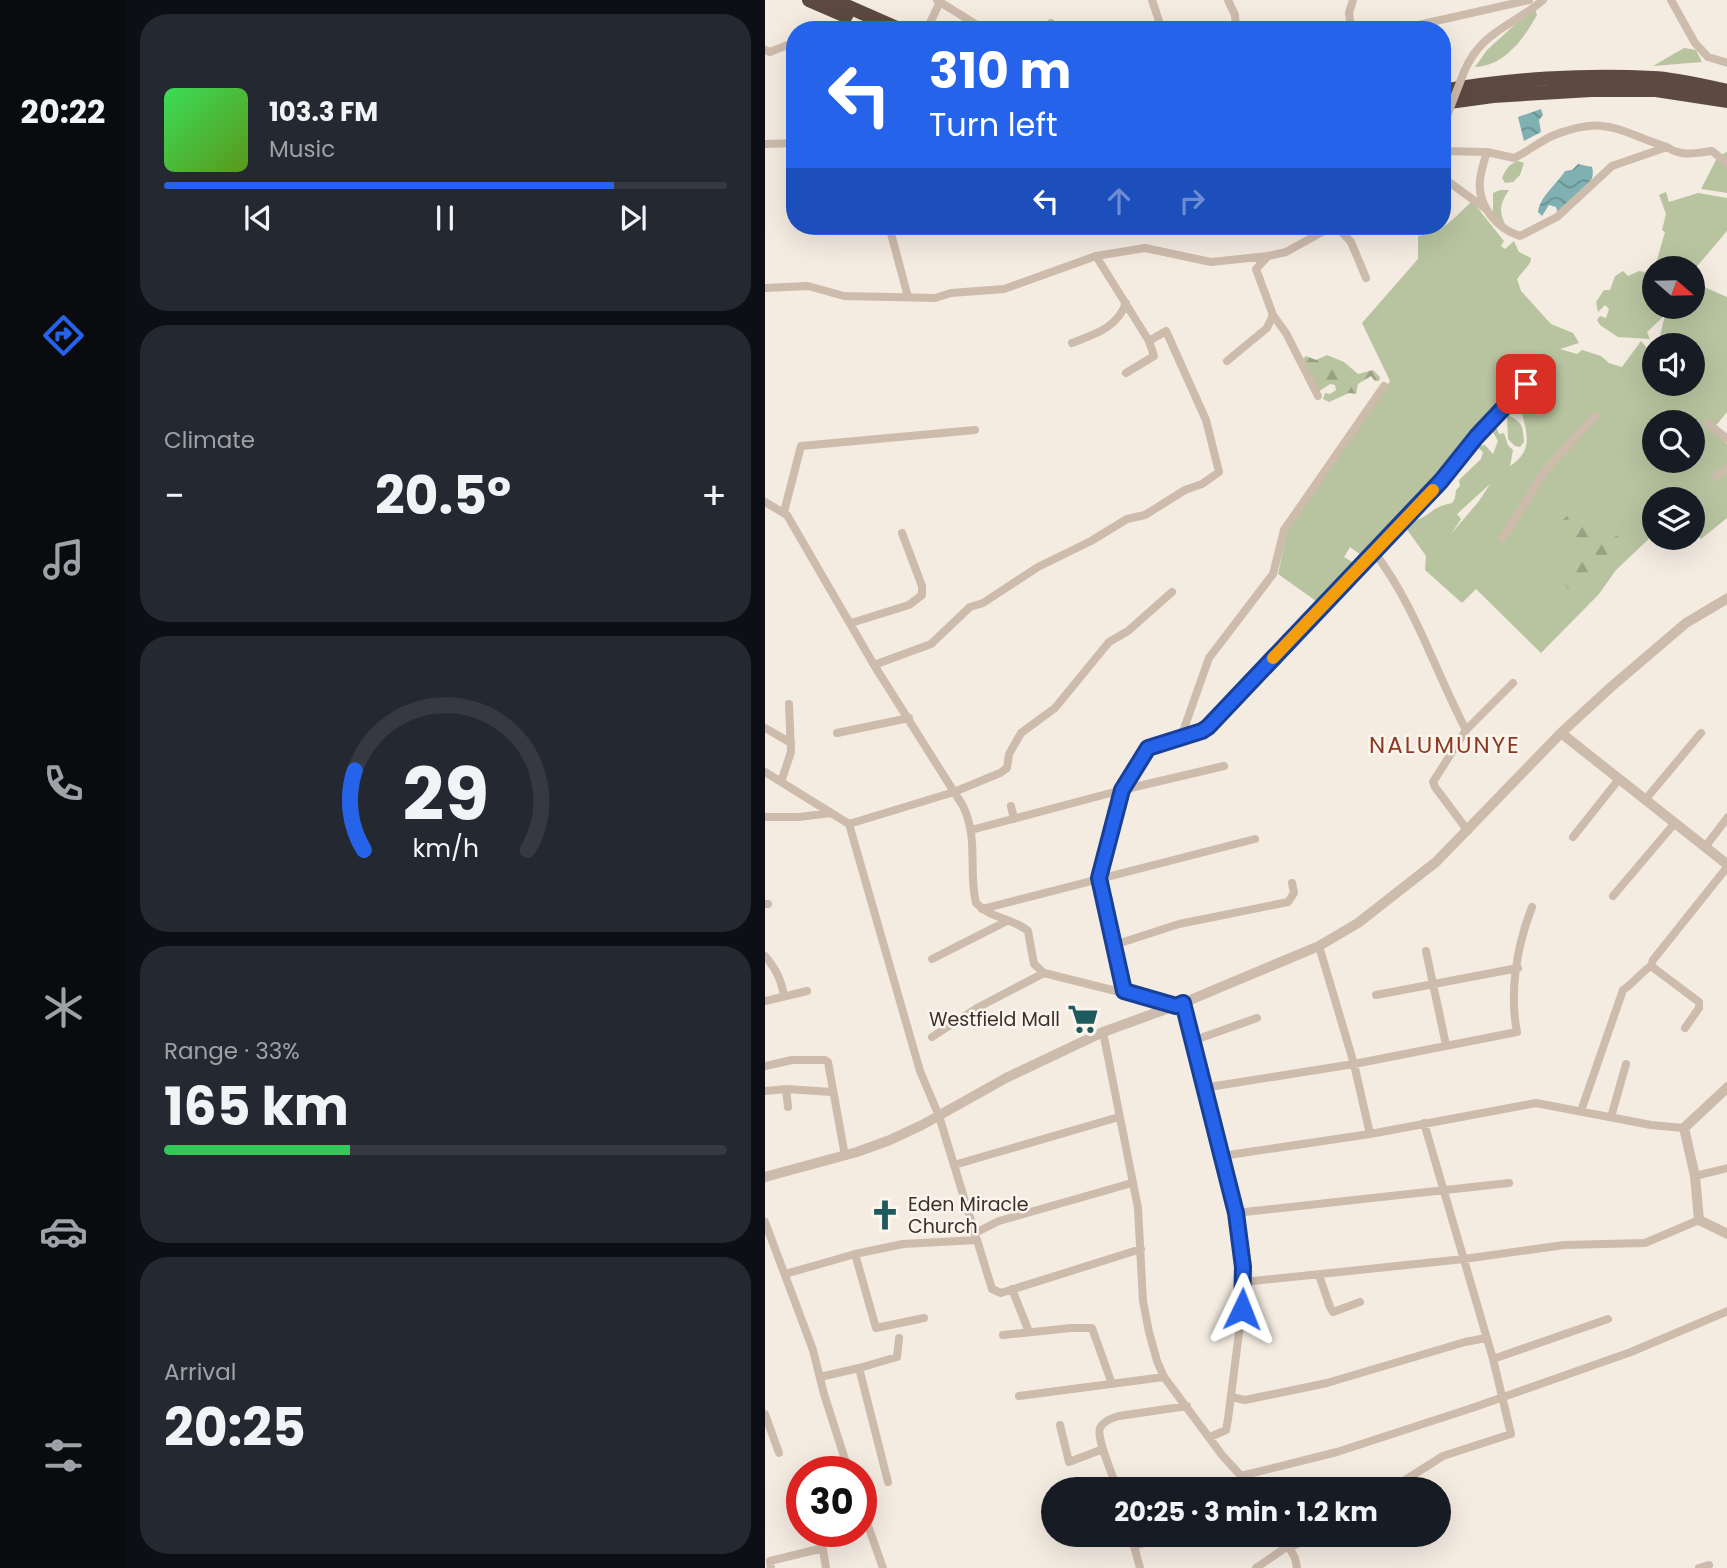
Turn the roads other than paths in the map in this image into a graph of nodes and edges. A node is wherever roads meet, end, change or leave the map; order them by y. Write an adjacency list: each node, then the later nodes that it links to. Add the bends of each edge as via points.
1 (809, 0): 12 (highway)
2 (833, 0): 13 (highway)
3 (1152, 0): 16 (street)
4 (1228, 0): 17 (street)
5 (1344, 0): 11 (street)
6 (1353, 0): 11 (street)
7 (1529, 0): 19 (street)
8 (1543, 0): 27 (street, bridge, via 1483,41 1472,54)
9 (1671, 0): 22 (street, via 1695,43 1708,57)
10 (939, 1): 14 (street); 15 (street)
11 (1349, 13): 18 (street)
12 (856, 21)
13 (881, 21)
14 (931, 21)
15 (971, 21)
16 (1159, 21)
17 (1235, 21)
18 (1350, 21)
19 (1436, 21)
20 (786, 45): 21 (street)
21 (765, 50)
22 (1727, 63)
23 (1451, 89): 24 (highway, via 1605,77 1655,78)
24 (1727, 91)
25 (1727, 101): 26 (highway, via 1656,90 1591,90)
26 (1451, 102)
27 (1451, 104)
28 (786, 143): 29 (street)
29 (765, 144)
30 (1667, 147): 32 (street, via 1610,126 1590,125 1551,136 1514,158); 33 (street, via 1685,154 1712,151); 35 (street, via 1613,166 1570,207 1526,234 1509,233)
31 (1451, 151): 32 (street)
32 (1487, 152): 35 (street, via 1479,182)
33 (1727, 164)
34 (1451, 184): 35 (street)
35 (1486, 209)
36 (891, 235): 43 (street)
37 (1317, 235): 40 (street)
38 (1344, 235): 41 (street)
39 (1096, 256): 40 (street, via 1145,248 1211,262); 43 (street, via 1004,289); 44 (street)
40 (1268, 256): 45 (street, via 1256,269)
41 (1366, 278)
42 (765, 288): 43 (street, via 808,286 844,296)
43 (908, 297)
44 (1126, 303): 46 (street); 47 (street, via 1111,325)
45 (1273, 315): 48 (street, via 1267,328); 52 (street)
46 (1149, 341): 49 (street, via 1154,356); 67 (street, via 1166,331 1207,420 1219,472 970,607 931,644)
47 (1072, 343)
48 (1227, 361)
49 (1126, 373)
50 (1532, 380): 63 (street)
51 (1384, 386): 76 (street, via 1284,530 1273,574 1209,658)
52 (1318, 396)
53 (1595, 416): 62 (street, via 1544,472)
54 (1707, 423): 56 (street)
55 (976, 430): 60 (street, via 801,446)
56 (1727, 439)
57 (1727, 468): 58 (street)
58 (1715, 477)
59 (765, 502): 60 (street)
60 (784, 512): 66 (street)
61 (902, 533): 66 (street, via 922,595 909,605)
62 (1503, 538)
63 (1374, 552): 72 (street, via 1405,603); 76 (street, via 1208,727)
64 (1172, 592): 83 (street, via 1109,642 1055,708 1021,733 1007,768)
65 (1727, 598): 74 (street, via 1672,634)
66 (851, 623): 67 (street)
67 (874, 665): 70 (street)
68 (1513, 684): 72 (street)
69 (789, 704): 77 (street)
70 (909, 718): 73 (street); 83 (street)
71 (765, 728): 77 (street)
72 (1466, 730): 93 (street, via 1433,782)
73 (837, 733)
74 (1561, 733): 80 (street); 93 (street)
75 (1701, 733): 84 (street)
76 (1181, 737): 82 (street, via 1145,751)
77 (791, 743): 81 (street)
78 (1224, 766): 82 (street)
79 (765, 772): 81 (street)
80 (1620, 779): 84 (street); 94 (street)
81 (781, 782): 86 (street)
82 (1122, 790): 89 (street); 98 (street)
83 (954, 792): 90 (street); 92 (street)
84 (1645, 800): 91 (street)
85 (1012, 806): 89 (street)
86 (831, 813): 87 (street); 90 (street)
87 (765, 817)
88 (1727, 817): 96 (street)
89 (1014, 819): 92 (street)
90 (849, 824): 135 (street, via 920,1071)
91 (1674, 824): 96 (street); 100 (street)
92 (971, 830): 102 (street, via 975,899)
93 (1468, 831): 105 (street, via 1388,902)
94 (1573, 836)
95 (1255, 839): 98 (street)
96 (1705, 847): 97 (street)
97 (1727, 866): 109 (street)
98 (1099, 878): 102 (street); 104 (street)
99 (1292, 883): 104 (street, via 1294,894 1288,902 1179,923)
100 (1613, 896)
101 (1532, 907): 110 (street)
102 (982, 909): 103 (street)
103 (1008, 921): 108 (street); 111 (street, via 1028,931 1034,964)
104 (1114, 945): 114 (street)
105 (1319, 946): 118 (street); 126 (street)
106 (1427, 951): 112 (street)
107 (765, 956): 116 (street, via 782,981)
108 (932, 959)
109 (1651, 966): 120 (street, via 1699,1002); 134 (street, via 1623,990)
110 (1518, 968): 112 (street); 124 (street, via 1517,1032)
111 (1044, 973): 114 (street); 122 (street)
112 (1434, 983): 115 (street); 124 (street)
113 (807, 991): 116 (street)
114 (1124, 991): 118 (street)
115 (1376, 995)
116 (784, 996): 117 (street)
117 (765, 1001)
118 (1180, 1004): 121 (street); 123 (street)
119 (1257, 1018): 123 (street)
120 (1685, 1028)
121 (1103, 1032): 135 (street); 136 (street)
122 (932, 1037)
123 (1192, 1041): 129 (street)
124 (1446, 1045): 126 (street)
125 (1626, 1063): 137 (street)
126 (1354, 1064): 129 (street); 140 (street)
127 (765, 1066): 132 (street, via 825,1060)
128 (1727, 1087): 139 (street)
129 (1204, 1088): 142 (street)
130 (786, 1089): 131 (street); 132 (street); 133 (street)
131 (765, 1091)
132 (832, 1093): 141 (street)
133 (788, 1107)
134 (1581, 1111): 137 (street); 138 (street, via 1536,1102)
135 (939, 1116): 141 (street); 143 (street)
136 (1119, 1117): 143 (street); 147 (street)
137 (1611, 1117): 139 (street)
138 (1424, 1123): 140 (street); 149 (street)
139 (1684, 1128): 145 (street)
140 (1370, 1134): 142 (street)
141 (845, 1156): 146 (street)
142 (1222, 1156): 150 (street)
143 (954, 1165): 154 (street)
144 (1727, 1168): 145 (street)
145 (1695, 1176): 151 (street)
146 (765, 1177)
147 (1132, 1183): 154 (street, via 999,1221); 155 (street)
148 (1509, 1183): 149 (street)
149 (1445, 1189): 150 (street); 157 (street)
150 (1236, 1213): 160 (street)
151 (1699, 1220): 153 (street); 157 (street, via 1645,1243 1564,1245)
152 (765, 1222): 158 (street)
153 (1727, 1234)
154 (976, 1236): 156 (street); 161 (street, via 992,1289 1001,1293)
155 (1141, 1249): 161 (street); 174 (street, via 1149,1332)
156 (855, 1254): 158 (street); 164 (street, via 875,1328)
157 (1464, 1259): 159 (street); 169 (street)
158 (785, 1274): 173 (street)
159 (1319, 1275): 160 (street); 162 (street, via 1333,1311)
160 (1244, 1282): 177 (street)
161 (1012, 1289): 166 (street)
162 (1361, 1302)
163 (1727, 1311): 178 (street, via 1631,1352)
164 (924, 1318)
165 (1607, 1319): 170 (street)
166 (1029, 1332): 167 (street); 175 (street, via 1092,1328)
167 (1003, 1335)
168 (899, 1338): 172 (street, via 897,1357)
169 (1486, 1338): 170 (street); 177 (street, via 1327,1383 1245,1400)
170 (1493, 1359): 178 (street)
171 (870, 1365): 172 (street)
172 (859, 1368): 173 (street); 189 (street)
173 (820, 1377): 186 (street)
174 (1164, 1377): 175 (street); 179 (street)
175 (1112, 1384): 176 (street)
176 (1019, 1396)
177 (1231, 1397): 183 (street, via 1226,1430)
178 (1502, 1397): 183 (street, via 1337,1452 1240,1476); 188 (street, via 1511,1434 1443,1456)
179 (1187, 1406): 183 (street); 184 (street, via 1109,1419 1100,1429)
180 (765, 1414): 182 (street)
181 (1060, 1425): 184 (street, via 1069,1462)
182 (768, 1433): 185 (street)
183 (1210, 1437)
184 (1103, 1448): 187 (street)
185 (779, 1453)
186 (844, 1456)
187 (1113, 1477)
188 (1410, 1477)
189 (888, 1482)
190 (876, 1547): 197 (street)
191 (1134, 1547): 198 (street)
192 (1289, 1547): 199 (street); 200 (street)
193 (823, 1548): 195 (street, via 770,1561); 196 (street)
194 (1709, 1565): 201 (street)
195 (771, 1568)
196 (826, 1568)
197 (883, 1568)
198 (1140, 1568)
199 (1256, 1568)
200 (1297, 1568)
201 (1699, 1568)

